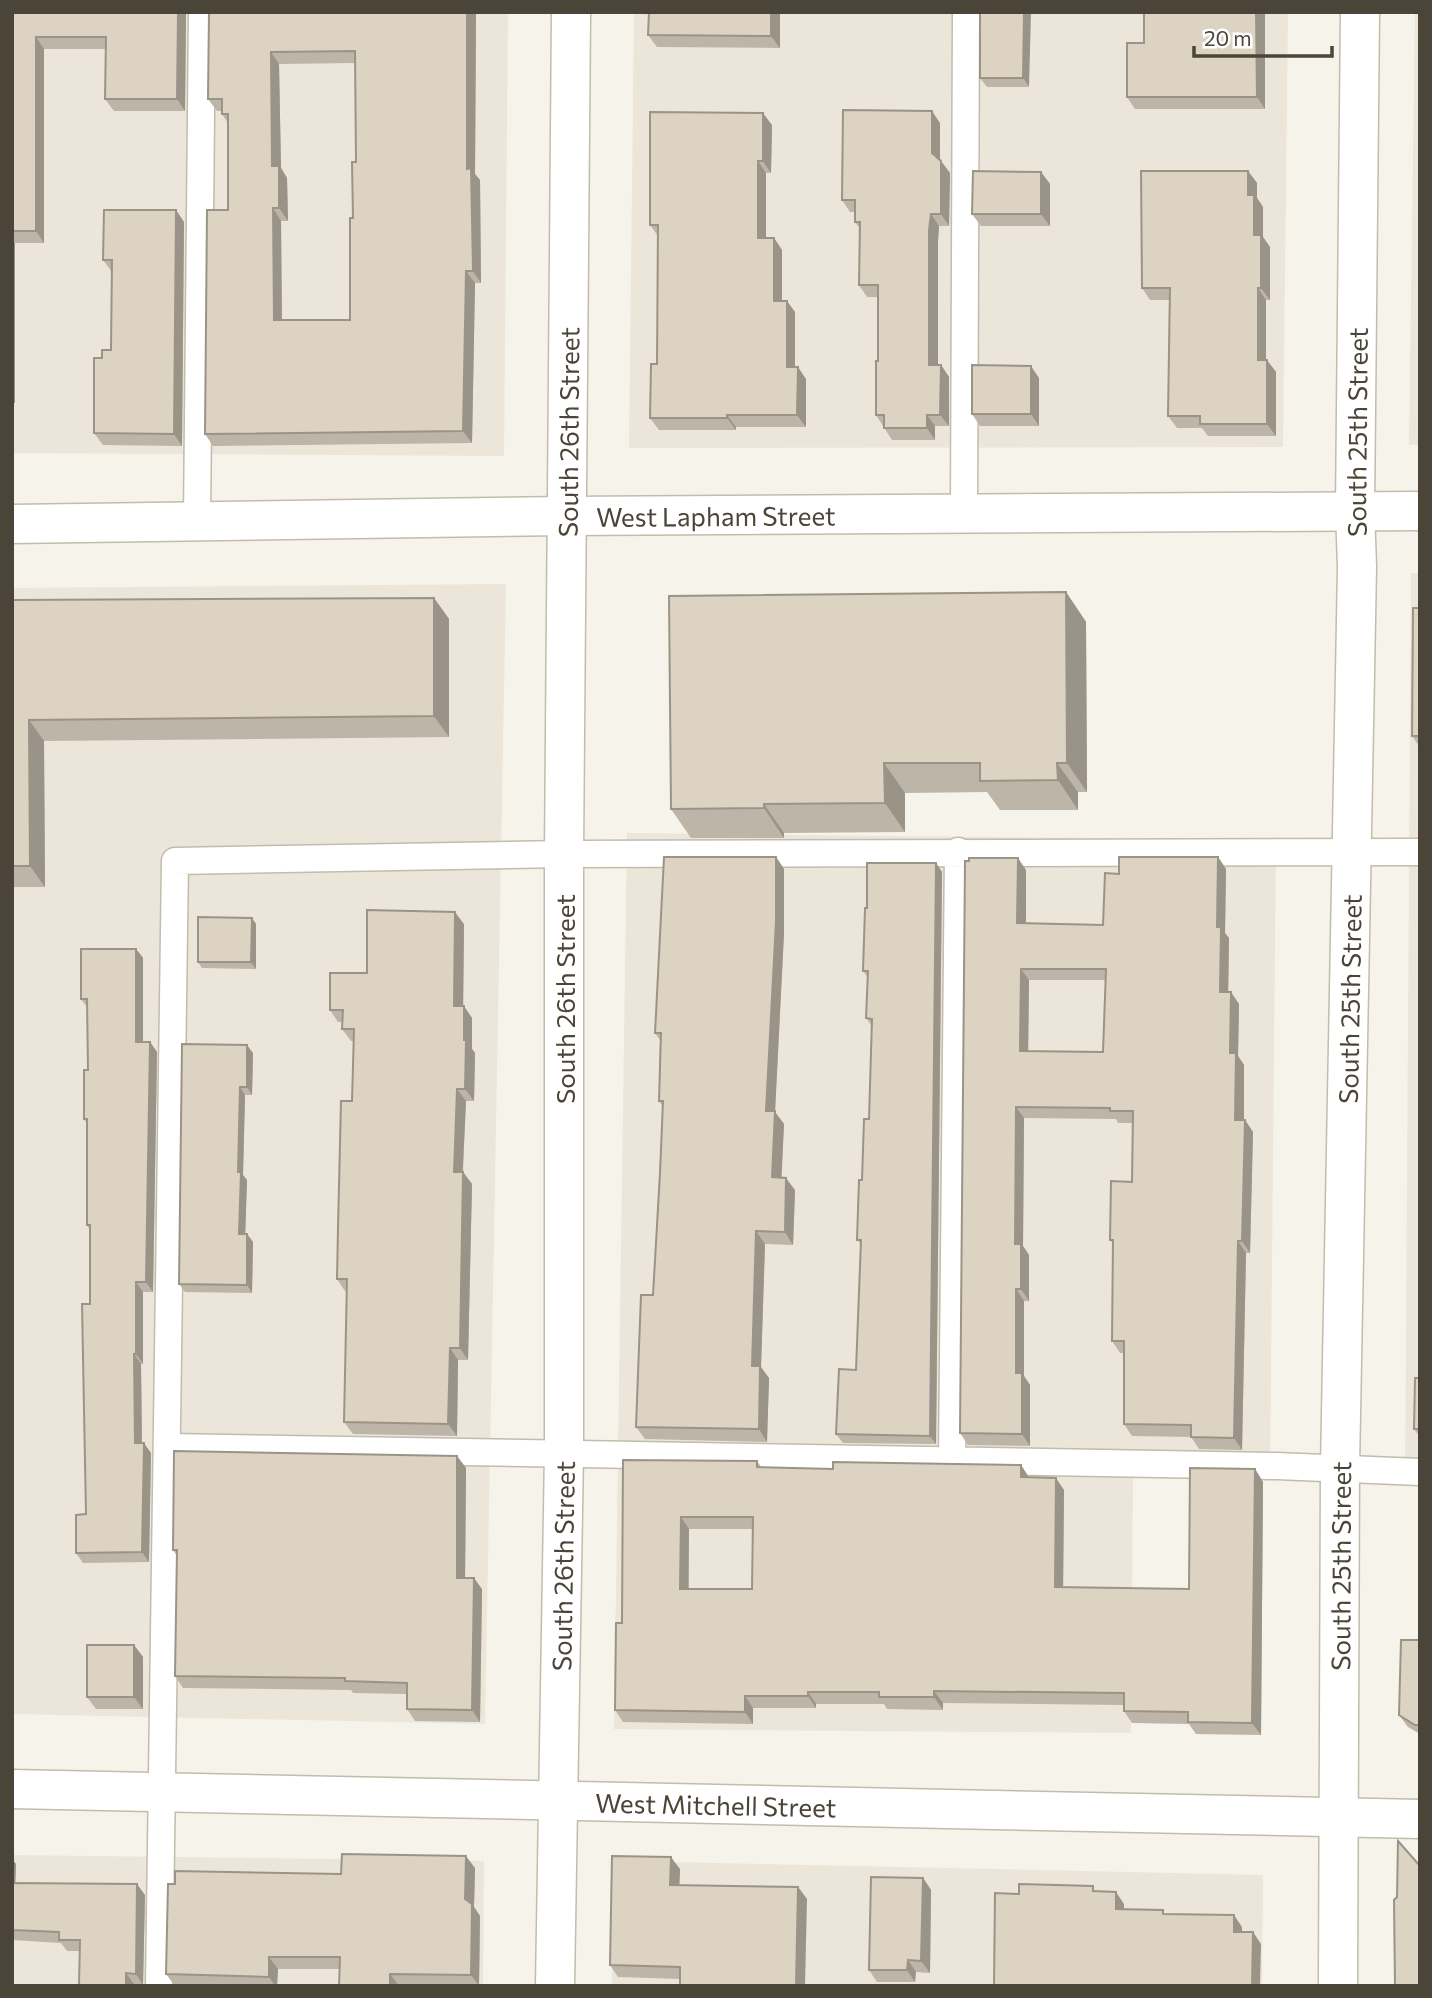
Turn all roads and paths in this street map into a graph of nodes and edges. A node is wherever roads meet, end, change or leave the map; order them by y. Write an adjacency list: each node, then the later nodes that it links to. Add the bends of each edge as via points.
1 (202, 12): 9 (lane)
2 (571, 12): 8 (street, South 26th Street)
3 (966, 12): 7 (lane)
4 (1360, 12): 5 (street, South 25th Street)
5 (1354, 510): 6 (street, West Lapham Street); 7 (street, West Lapham Street); 12 (street, South 25th Street)
6 (1420, 511)
7 (964, 513): 8 (street, West Lapham Street)
8 (566, 516): 9 (street, West Lapham Street); 14 (street, South 26th Street)
9 (197, 522): 10 (street, West Lapham Street)
10 (12, 524)
11 (958, 851): 12 (lane); 14 (lane); 17 (lane)
12 (1352, 852): 13 (lane); 18 (street, South 25th Street)
13 (1420, 852)
14 (564, 854): 15 (lane, via 175,860); 16 (street, South 26th Street)
15 (167, 1447): 16 (lane); 21 (lane)
16 (564, 1452): 17 (lane); 22 (street, South 26th Street)
17 (952, 1461): 18 (lane)
18 (1340, 1467): 19 (lane); 23 (street, South 25th Street)
19 (1420, 1472)
20 (12, 1789): 21 (street, West Mitchell Street)
21 (161, 1793): 22 (street, West Mitchell Street); 25 (lane)
22 (558, 1801): 23 (street, West Mitchell Street); 26 (street, South 26th Street)
23 (1340, 1818): 24 (street, West Mitchell Street); 27 (street, South 25th Street)
24 (1420, 1819)
25 (159, 1986)
26 (555, 1986)
27 (1338, 1986)

